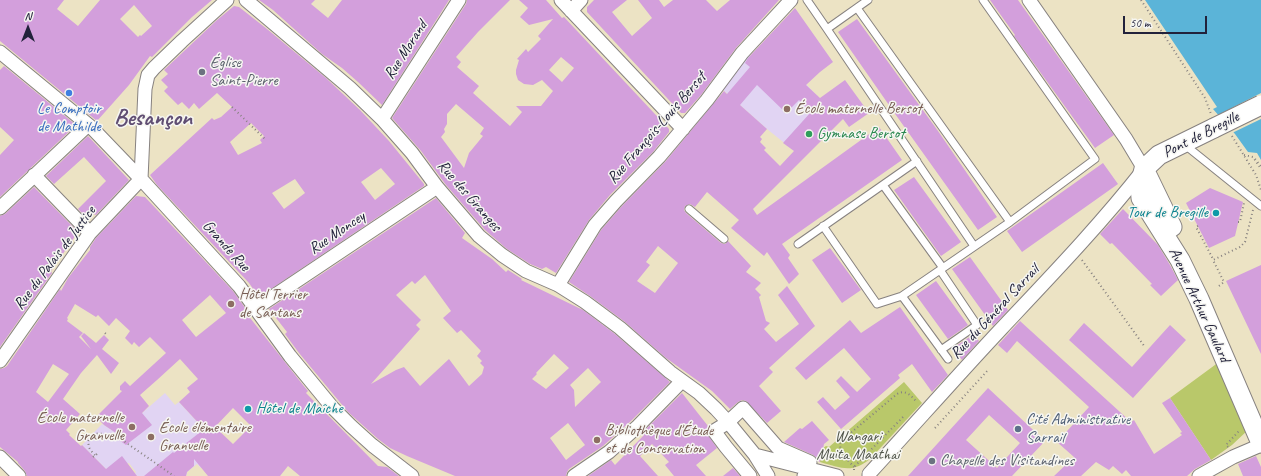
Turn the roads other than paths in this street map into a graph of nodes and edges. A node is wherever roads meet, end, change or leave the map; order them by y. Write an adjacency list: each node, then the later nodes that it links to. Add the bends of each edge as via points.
1 (227, 0): 23 (street, via 148,75 145,89)
2 (246, 0): 16 (street, Rue des Granges, via 350,88)
3 (459, 0): 16 (street, Rue Morand)
4 (561, 0): 12 (street)
5 (581, 0): 12 (street)
6 (791, 0): 18 (street, Rue François-Louis Bersot, via 742,52)
7 (807, 0): 13 (lane)
8 (868, 0): 11 (lane)
9 (982, 0): 29 (lane, via 1095,159)
10 (1029, 0): 21 (street, Avenue Arthur Gaulard)
11 (857, 8): 13 (lane); 29 (lane)
12 (571, 10): 18 (street)
13 (827, 28): 20 (lane)
14 (2, 57): 17 (street, Grande Rue)
15 (1261, 105): 19 (main road, Pont de Bregille, bridge, via 1213,122)
16 (382, 119): 25 (street, Rue des Granges)
17 (88, 125): 22 (street); 23 (street, Grande Rue)
18 (683, 129): 36 (street, Rue François-Louis Bersot, via 648,172 616,201 595,225)
19 (1183, 143): 21 (main road, Pont de Bregille, via 1159,155); 26 (lane)
20 (917, 161): 24 (lane); 34 (lane)
21 (1144, 169): 43 (main road, Avenue Arthur Gaulard, via 1216,311); 45 (main road, Avenue Arthur Gaulard, via 1140,184 1141,198 1172,247 1199,298); 57 (street, Rue du Général Sarrail, via 1117,204)
22 (34, 175): 27 (street); 31 (street)
23 (141, 179): 31 (street, Rue du Palais de Justice); 38 (street, Grande Rue, via 213,252)
24 (883, 185): 30 (lane); 35 (lane)
25 (437, 187): 36 (street, Rue des Granges, via 479,236 502,255 526,271); 38 (street, Rue Moncey)
26 (1258, 203)
27 (0, 208)
28 (689, 209): 32 (lane)
29 (1010, 222): 34 (lane)
30 (823, 226): 33 (lane); 37 (lane, via 878,304)
31 (90, 234): 41 (street, Rue du Palais de Justice)
32 (724, 240)
33 (798, 244)
34 (974, 246): 35 (lane)
35 (941, 269): 37 (lane); 39 (lane, via 977,325)
36 (558, 285): 42 (street, Rue des Granges, via 620,328)
37 (902, 296): 39 (lane)
38 (256, 308): 51 (street, Grande Rue, via 290,356 332,407 372,445)
39 (941, 350): 40 (lane)
40 (948, 359)
41 (0, 361)
42 (682, 381): 44 (street, Rue des Granges, via 705,398); 52 (street, via 609,452)
43 (1261, 409)
44 (728, 422): 46 (street, Rue des Granges); 49 (street, via 743,408 778,448 810,462); 53 (street, via 714,430)
45 (1256, 438): 58 (street, via 1233,457)
46 (755, 455): 48 (street); 54 (street, Rue des Granges)
47 (0, 457): 50 (street)
48 (784, 462): 49 (street); 55 (street)
49 (806, 472): 56 (street)
50 (19, 476)
51 (412, 476)
52 (574, 476)
53 (750, 476)
54 (768, 476)
55 (772, 476)
56 (837, 476)
57 (869, 476)
58 (1199, 476)

